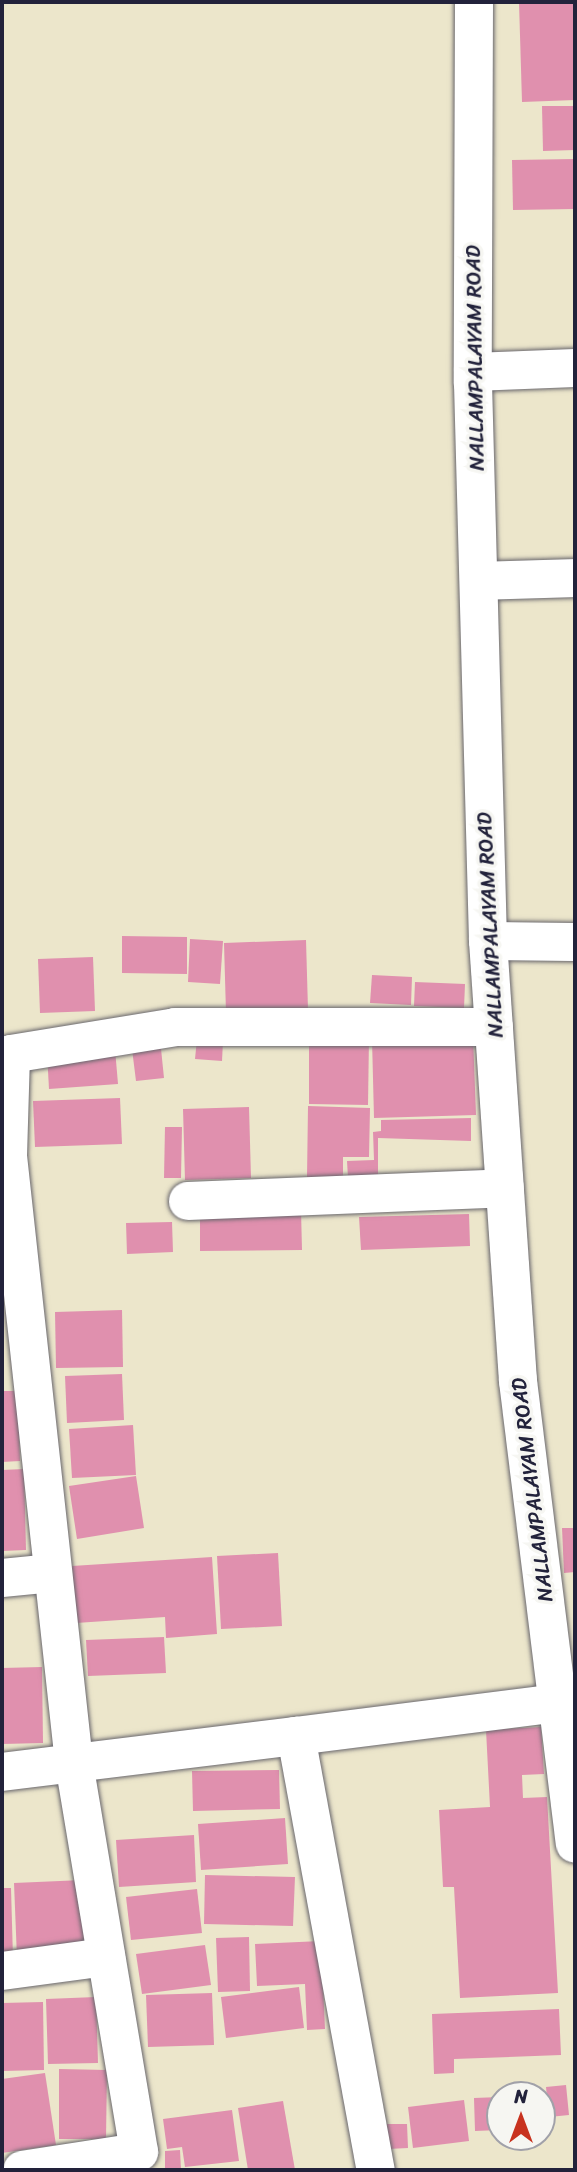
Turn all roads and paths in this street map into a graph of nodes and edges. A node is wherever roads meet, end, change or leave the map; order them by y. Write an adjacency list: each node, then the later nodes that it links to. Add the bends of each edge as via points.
1 (474, 2): 3 (street, NALLAMPALAYAM ROAD)
2 (575, 368): 3 (street)
3 (473, 372): 5 (street, NALLAMPALAYAM ROAD)
4 (575, 578): 5 (street)
5 (479, 581): 6 (street, NALLAMPALAYAM ROAD)
6 (488, 942): 7 (street); 8 (street, NALLAMPALAYAM ROAD)
7 (575, 942)
8 (494, 1027): 9 (street, via 174,1027 11,1054); 10 (street, NALLAMPALAYAM ROAD)
9 (5, 1157): 12 (street)
10 (505, 1188): 11 (street); 15 (street, NALLAMPALAYAM ROAD, via 518,1381)
11 (188, 1201)
12 (16, 1371): 13 (street)
13 (53, 1573): 14 (street); 17 (street)
14 (2, 1578)
15 (558, 1703): 16 (street); 19 (street, NALLAMPALAYAM ROAD)
16 (296, 1736): 17 (street); 23 (street)
17 (74, 1763): 18 (street); 20 (street)
18 (2, 1772)
19 (575, 1844)
20 (106, 1957): 21 (street); 22 (street, via 139,2152)
21 (2, 1971)
22 (22, 2170)
23 (376, 2170)

